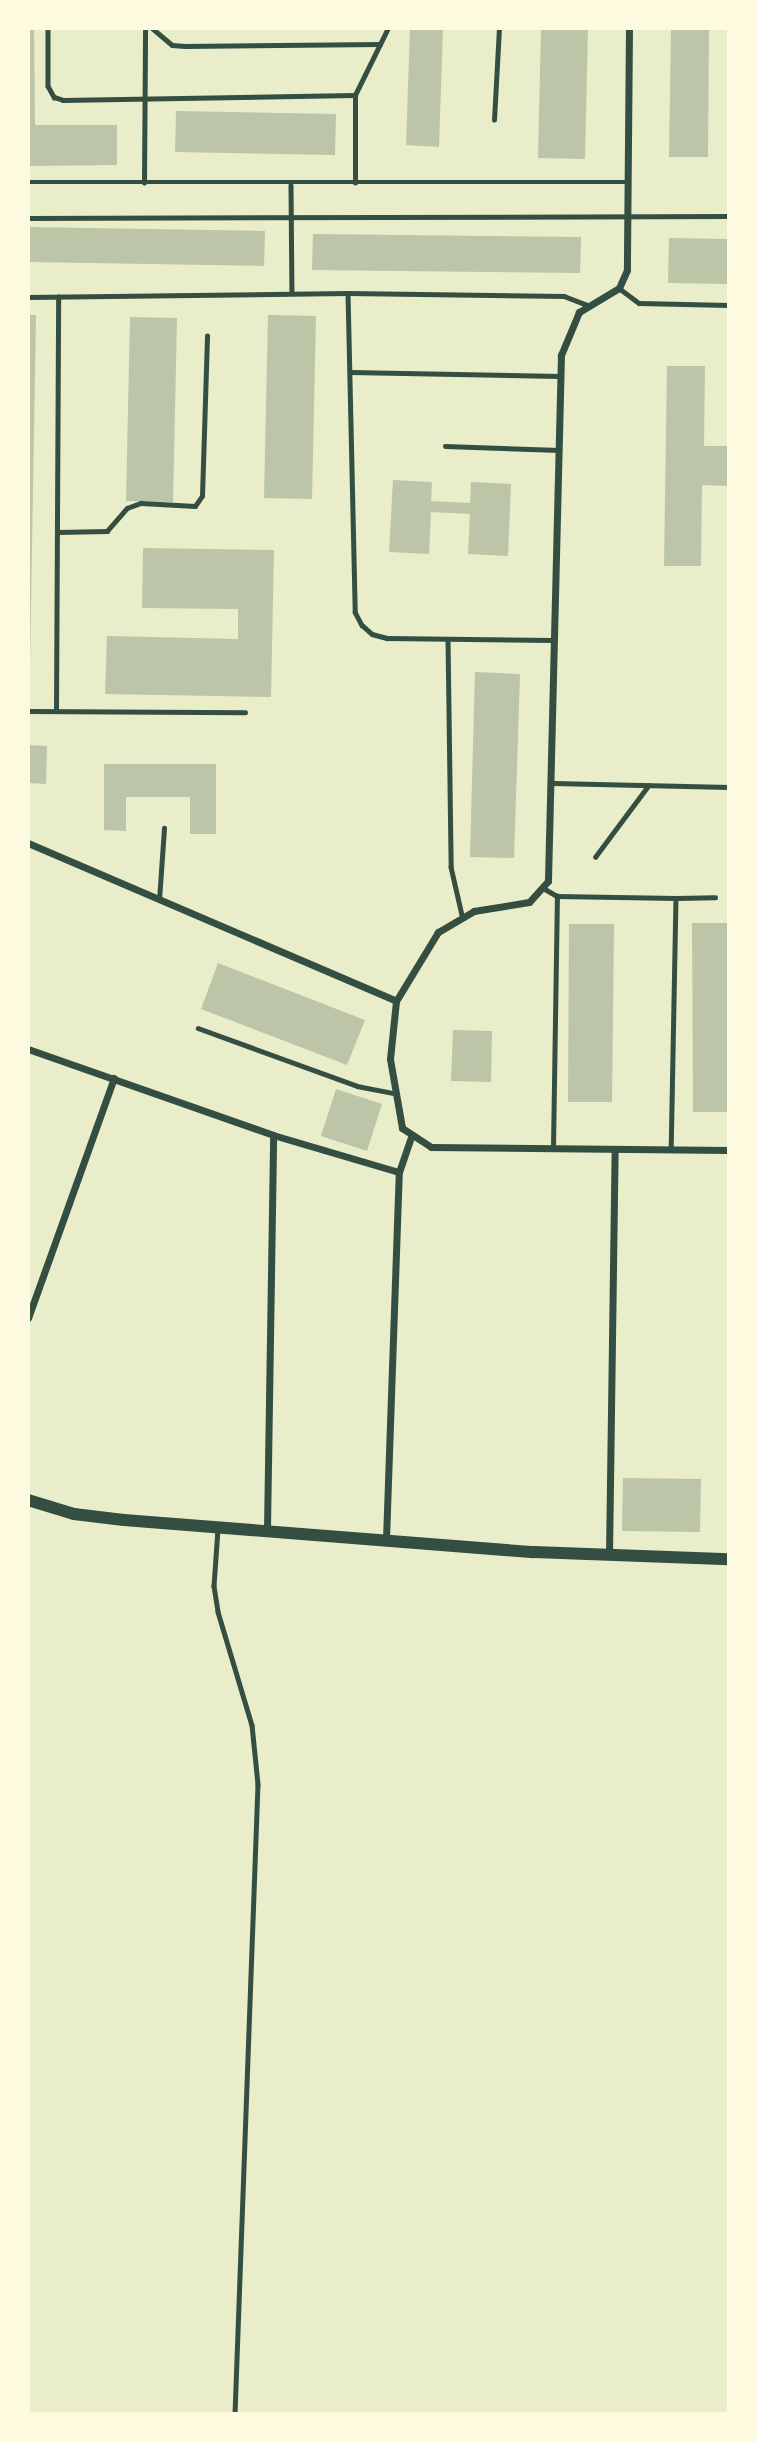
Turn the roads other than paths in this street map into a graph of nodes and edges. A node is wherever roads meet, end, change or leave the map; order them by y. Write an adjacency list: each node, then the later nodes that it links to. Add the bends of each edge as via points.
1 (48, 28): 9 (lane, via 48,86 54,97)
2 (145, 28): 9 (lane)
3 (152, 28): 7 (lane, via 172,45 185,46)
4 (388, 28): 7 (lane)
5 (499, 28): 10 (lane)
6 (629, 28): 12 (street)
7 (380, 44): 8 (lane)
8 (355, 95): 9 (lane); 14 (lane)
9 (145, 96): 13 (lane)
10 (495, 120)
11 (28, 182): 13 (lane)
12 (628, 182): 14 (lane); 18 (street)
13 (144, 183): 15 (lane)
14 (355, 183): 15 (lane)
15 (291, 185): 19 (lane)
16 (729, 216): 18 (lane)
17 (28, 218): 19 (lane)
18 (628, 219): 19 (lane); 20 (street, via 627,270)
19 (292, 220): 21 (lane)
20 (619, 288): 25 (street); 26 (lane, via 639,303)
21 (292, 293): 22 (lane); 24 (lane)
22 (348, 293): 25 (lane, via 564,296); 28 (lane)
23 (28, 297): 24 (lane)
24 (58, 297): 32 (lane)
25 (587, 305): 29 (street, via 564,340)
26 (729, 305)
27 (207, 336): 32 (lane, via 202,496 195,506 141,503 127,508 107,531)
28 (350, 372): 29 (lane); 33 (lane, via 355,612 372,634)
29 (560, 376): 31 (street)
30 (445, 446): 31 (lane)
31 (559, 450): 34 (street)
32 (58, 532): 36 (lane)
33 (448, 639): 34 (lane); 49 (lane, via 451,867)
34 (555, 640): 38 (street)
35 (28, 711): 36 (lane)
36 (56, 711): 37 (lane)
37 (245, 712)
38 (553, 783): 39 (lane); 44 (street)
39 (648, 785): 40 (lane); 43 (lane)
40 (729, 787)
41 (164, 828): 48 (lane)
42 (28, 843): 48 (street)
43 (595, 858)
44 (545, 889): 45 (lane); 49 (street, via 529,902)
45 (557, 896): 47 (lane); 57 (lane)
46 (715, 897): 47 (lane)
47 (676, 898): 59 (lane)
48 (159, 900): 50 (street)
49 (462, 915): 50 (street, via 426,946)
50 (396, 1001): 54 (street, via 390,1059)
51 (198, 1028): 54 (lane, via 357,1086)
52 (28, 1049): 53 (street)
53 (114, 1079): 55 (street); 62 (street)
54 (393, 1093): 56 (street, via 402,1128)
55 (273, 1135): 61 (street); 65 (street)
56 (411, 1138): 57 (street, via 431,1147); 61 (street)
57 (553, 1148): 58 (street)
58 (615, 1149): 59 (street); 67 (street)
59 (671, 1149): 60 (street)
60 (729, 1150)
61 (399, 1172): 66 (street)
62 (28, 1318)
63 (28, 1500): 64 (main road, via 94,1517)
64 (218, 1526): 65 (main road); 69 (lane, via 214,1586 218,1612 252,1725 258,1784)
65 (267, 1529): 66 (main road)
66 (386, 1539): 67 (main road)
67 (609, 1556): 68 (main road)
68 (729, 1559)
69 (235, 2414)

